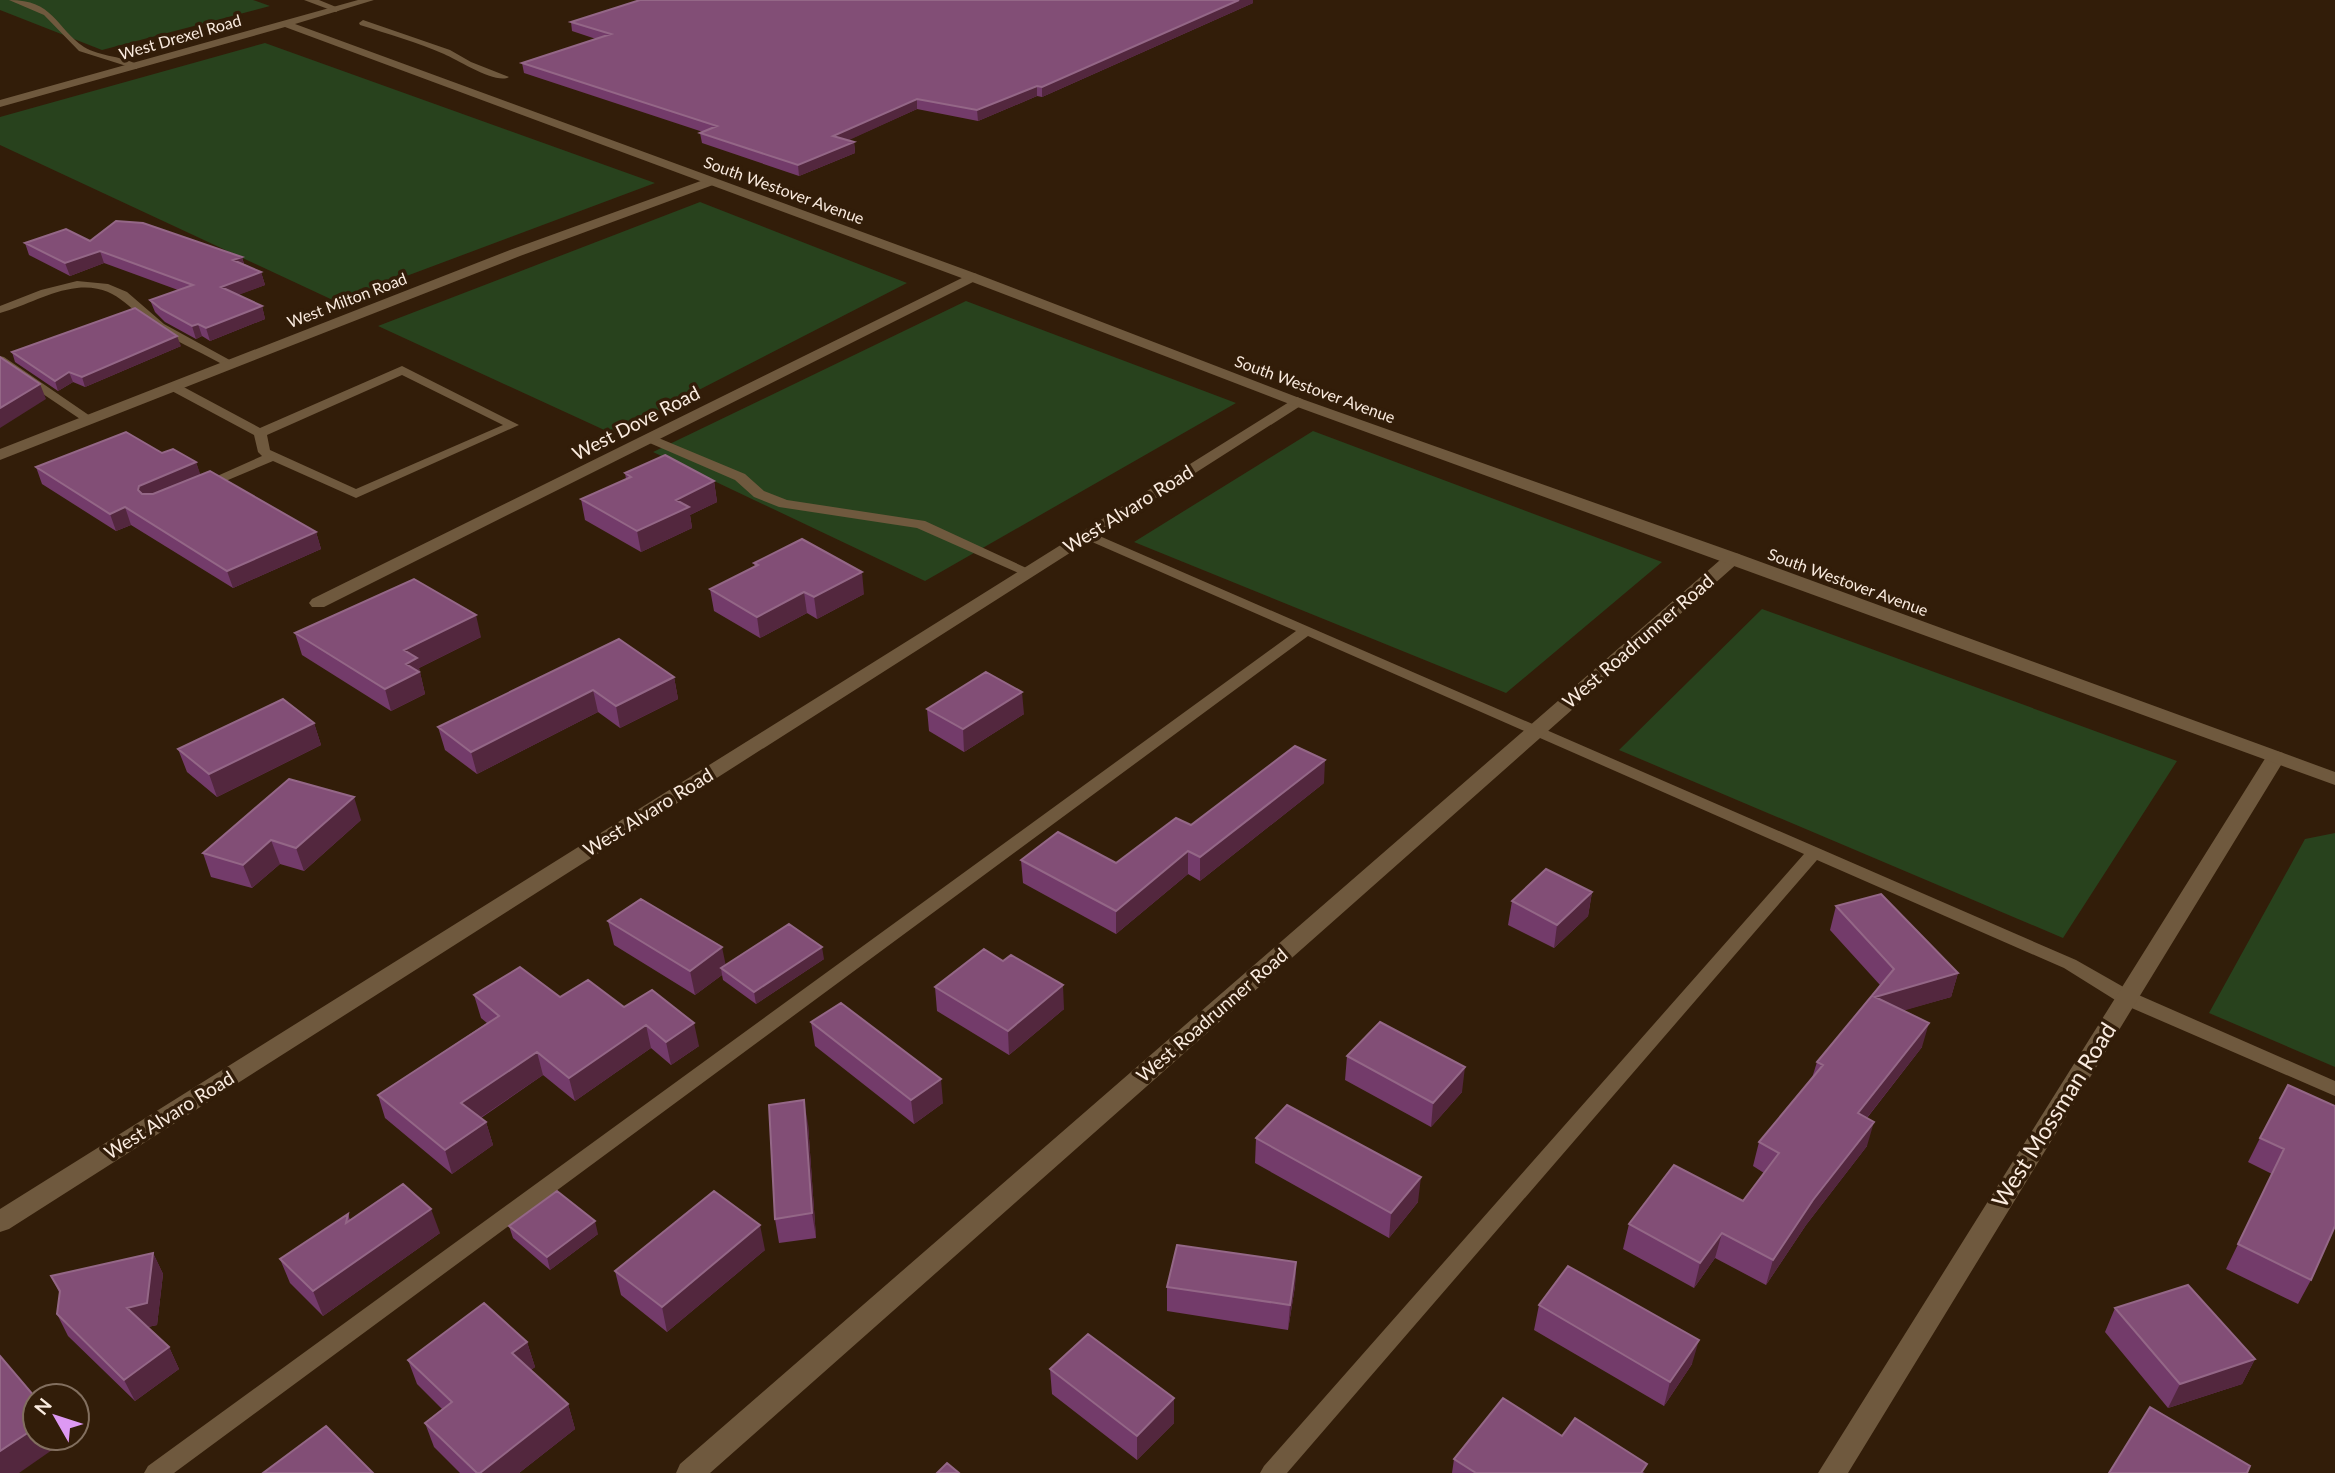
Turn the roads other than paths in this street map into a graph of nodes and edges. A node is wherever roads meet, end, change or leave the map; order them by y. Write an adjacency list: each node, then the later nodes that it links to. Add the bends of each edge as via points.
1 (13, 0): 7 (lane, via 47,13 82,49)
2 (309, 0): 4 (street)
3 (369, 0): 4 (street, West Drexel Road)
4 (336, 9): 6 (street, West Drexel Road)
5 (363, 23): 8 (lane)
6 (286, 24): 7 (street, West Drexel Road); 10 (street, South Westover Avenue)
7 (136, 66): 9 (street, West Drexel Road)
8 (505, 77)
9 (0, 104)
10 (709, 181): 11 (street, South Westover Avenue); 14 (street, West Milton Road)
11 (972, 277): 16 (street, South Westover Avenue); 19 (street, West Dove Road)
12 (0, 310): 14 (lane, via 54,288 91,284 121,292 158,324)
13 (0, 359): 17 (lane)
14 (231, 364): 15 (street, West Milton Road)
15 (174, 387): 17 (street, West Milton Road); 18 (lane)
16 (1297, 402): 23 (street, West Alvaro Road); 24 (street, South Westover Avenue)
17 (90, 420): 20 (street, West Milton Road)
18 (260, 433): 21 (lane, via 264,452); 21 (lane, via 401,370 513,425 356,494)
19 (649, 438): 25 (lane, via 740,477 759,494 784,504 920,524); 26 (street, West Dove Road)
20 (0, 455)
21 (273, 456): 22 (lane)
22 (189, 491)
23 (1088, 535): 25 (street, West Alvaro Road); 27 (lane)
24 (1733, 558): 28 (street, West Roadrunner Road); 29 (street, South Westover Avenue)
25 (1028, 572): 34 (street, West Alvaro Road)
26 (318, 603)
27 (1307, 630): 28 (lane); 35 (lane)
28 (1537, 730): 31 (lane); 36 (street, West Roadrunner Road)
29 (2276, 757): 30 (street, South Westover Avenue); 32 (street, West Mossman Road)
30 (2335, 779)
31 (1815, 852): 32 (lane, via 2070,964); 37 (lane)
32 (2127, 998): 33 (lane); 38 (street, West Mossman Road)
33 (2335, 1089)
34 (0, 1222)
35 (156, 1473)
36 (690, 1473)
37 (1272, 1473)
38 (1832, 1473)

